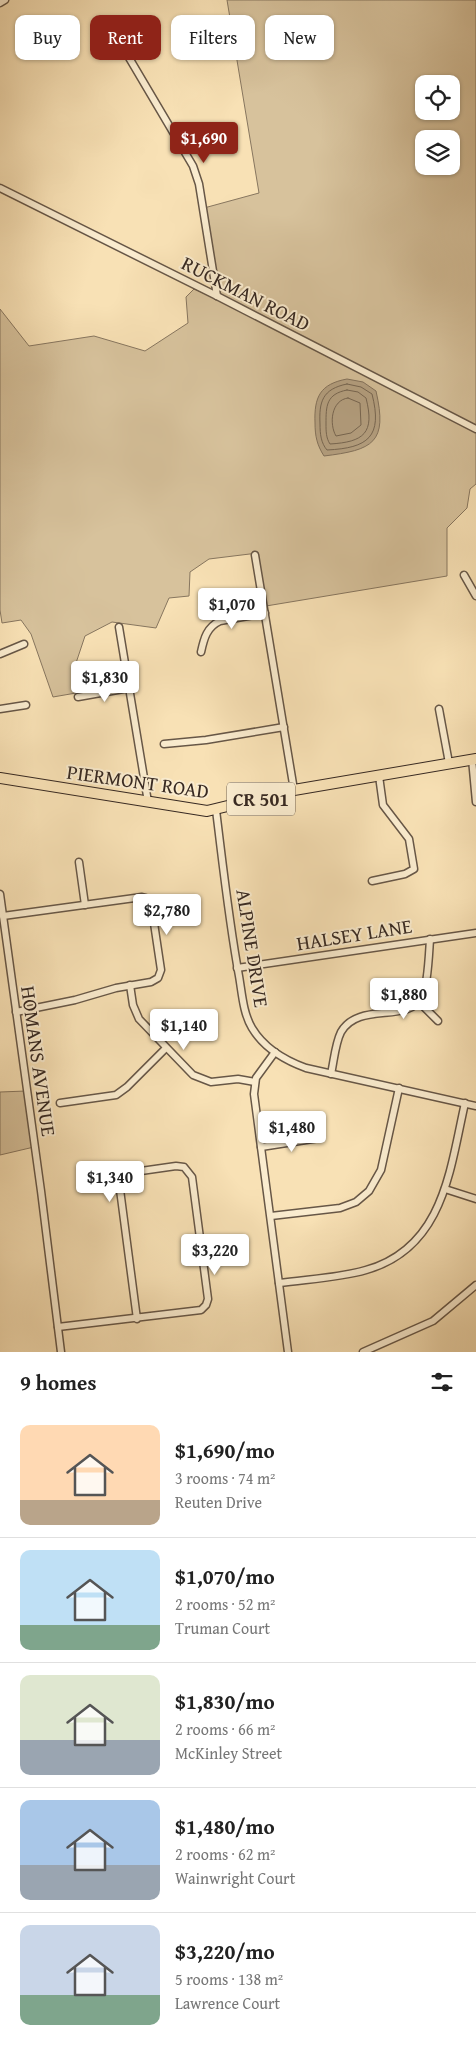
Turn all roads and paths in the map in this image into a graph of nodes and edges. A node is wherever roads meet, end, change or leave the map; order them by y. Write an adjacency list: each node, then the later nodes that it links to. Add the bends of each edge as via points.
1 (5, 0): 2 (street)
2 (0, 3)
3 (130, 60): 5 (street, via 193,166 199,184)
4 (0, 188): 5 (street, RUCKMAN ROAD)
5 (217, 296): 6 (street, RUCKMAN ROAD)
6 (476, 429)
7 (255, 555): 10 (street)
8 (464, 575): 9 (street)
9 (476, 596)
10 (265, 613): 13 (street, via 214,624 204,638); 20 (street)
11 (119, 627): 15 (street)
12 (24, 644): 14 (street)
13 (201, 652)
14 (0, 654)
15 (129, 688): 16 (street); 27 (street)
16 (78, 696)
17 (26, 705): 18 (street)
18 (0, 709)
19 (439, 709): 23 (street)
20 (284, 727): 21 (street); 26 (street)
21 (164, 744)
22 (474, 759): 23 (main road, PIERMONT ROAD / CR 501); 28 (street)
23 (449, 763): 24 (main road, PIERMONT ROAD / CR 501)
24 (379, 776): 26 (main road, PIERMONT ROAD / CR 501); 31 (street, via 383,805 409,839 414,869)
25 (0, 778): 27 (main road, PIERMONT ROAD / CR 501)
26 (294, 790): 29 (main road, PIERMONT ROAD / CR 501)
27 (148, 802): 29 (main road, PIERMONT ROAD / CR 501, via 193,810)
28 (476, 802)
29 (216, 810): 37 (street, ALPINE DRIVE)
30 (78, 862): 33 (street)
31 (372, 881)
32 (0, 894): 34 (street, HOMANS AVENUE)
33 (84, 905): 34 (street); 38 (street, via 142,897 151,903 160,974 151,982)
34 (3, 916): 40 (street, HOMANS AVENUE)
35 (476, 932): 36 (street, HALSEY LANE)
36 (430, 939): 37 (street, HALSEY LANE); 39 (street, via 424,994)
37 (237, 968): 43 (street, ALPINE DRIVE, via 248,1020)
38 (130, 985): 40 (street); 42 (street, via 139,1019)
39 (419, 1002): 41 (street); 44 (street, via 408,1009 365,1015 350,1022 339,1038)
40 (16, 1012): 58 (street, HOMANS AVENUE)
41 (438, 1021)
42 (166, 1048): 45 (street, via 193,1075 204,1081 238,1079); 47 (street, via 116,1095)
43 (274, 1052): 44 (street, ALPINE DRIVE, via 294,1064); 45 (street)
44 (331, 1074): 46 (street, ALPINE DRIVE)
45 (255, 1082): 51 (street)
46 (399, 1088): 48 (street, ALPINE DRIVE); 54 (street, via 381,1170 369,1191 356,1202 340,1208)
47 (60, 1103)
48 (465, 1103): 49 (street, ALPINE DRIVE); 52 (street)
49 (476, 1106)
50 (319, 1138): 51 (street)
51 (261, 1147): 54 (street)
52 (445, 1189): 53 (street); 55 (street, via 424,1232 389,1261 356,1272)
53 (476, 1199)
54 (270, 1216): 55 (street)
55 (279, 1283): 60 (street)
56 (476, 1285): 61 (street, via 433,1321)
57 (137, 1319): 57 (street, via 201,1310 208,1299 192,1177 184,1168 176,1166 127,1172 119,1182); 58 (street)
58 (58, 1327): 59 (street, HOMANS AVENUE)
59 (61, 1352)
60 (288, 1352)
61 (363, 1352)

